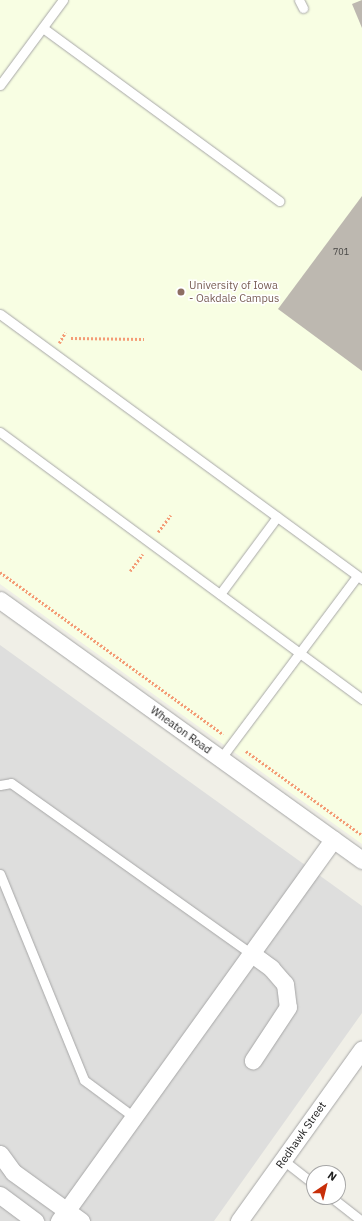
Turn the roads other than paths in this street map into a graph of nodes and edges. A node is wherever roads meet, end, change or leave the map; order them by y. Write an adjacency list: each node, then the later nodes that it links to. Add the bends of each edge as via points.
1 (63, 0): 2 (lane)
2 (43, 28): 3 (lane); 4 (lane)
3 (0, 85)
4 (279, 200)
5 (0, 314): 7 (lane)
6 (0, 432): 9 (lane)
7 (277, 517): 8 (lane); 9 (lane)
8 (360, 578): 11 (lane)
9 (220, 594): 11 (lane)
10 (0, 600): 13 (street, Wheaton Road)
11 (299, 653): 12 (lane); 13 (lane)
12 (362, 699)
13 (221, 758): 15 (street, Wheaton Road)
14 (0, 784): 18 (lane, via 11,783)
15 (333, 839): 16 (street, Wheaton Road); 18 (street)
16 (362, 860)
17 (0, 874): 21 (lane, via 84,1080)
18 (252, 954): 20 (street, via 271,968 285,984 288,1007); 21 (street)
19 (361, 1053): 23 (street, Redhawk Street)
20 (252, 1060)
21 (134, 1117): 29 (street)
22 (0, 1154): 24 (street)
23 (283, 1160): 25 (lane); 32 (street, Redhawk Street)
24 (13, 1172): 26 (street); 29 (street)
25 (306, 1178)
26 (0, 1190)
27 (0, 1195): 30 (street)
28 (341, 1205): 33 (lane)
29 (63, 1216): 31 (street)
30 (35, 1221)
31 (81, 1221)
32 (240, 1221)
33 (362, 1221)

